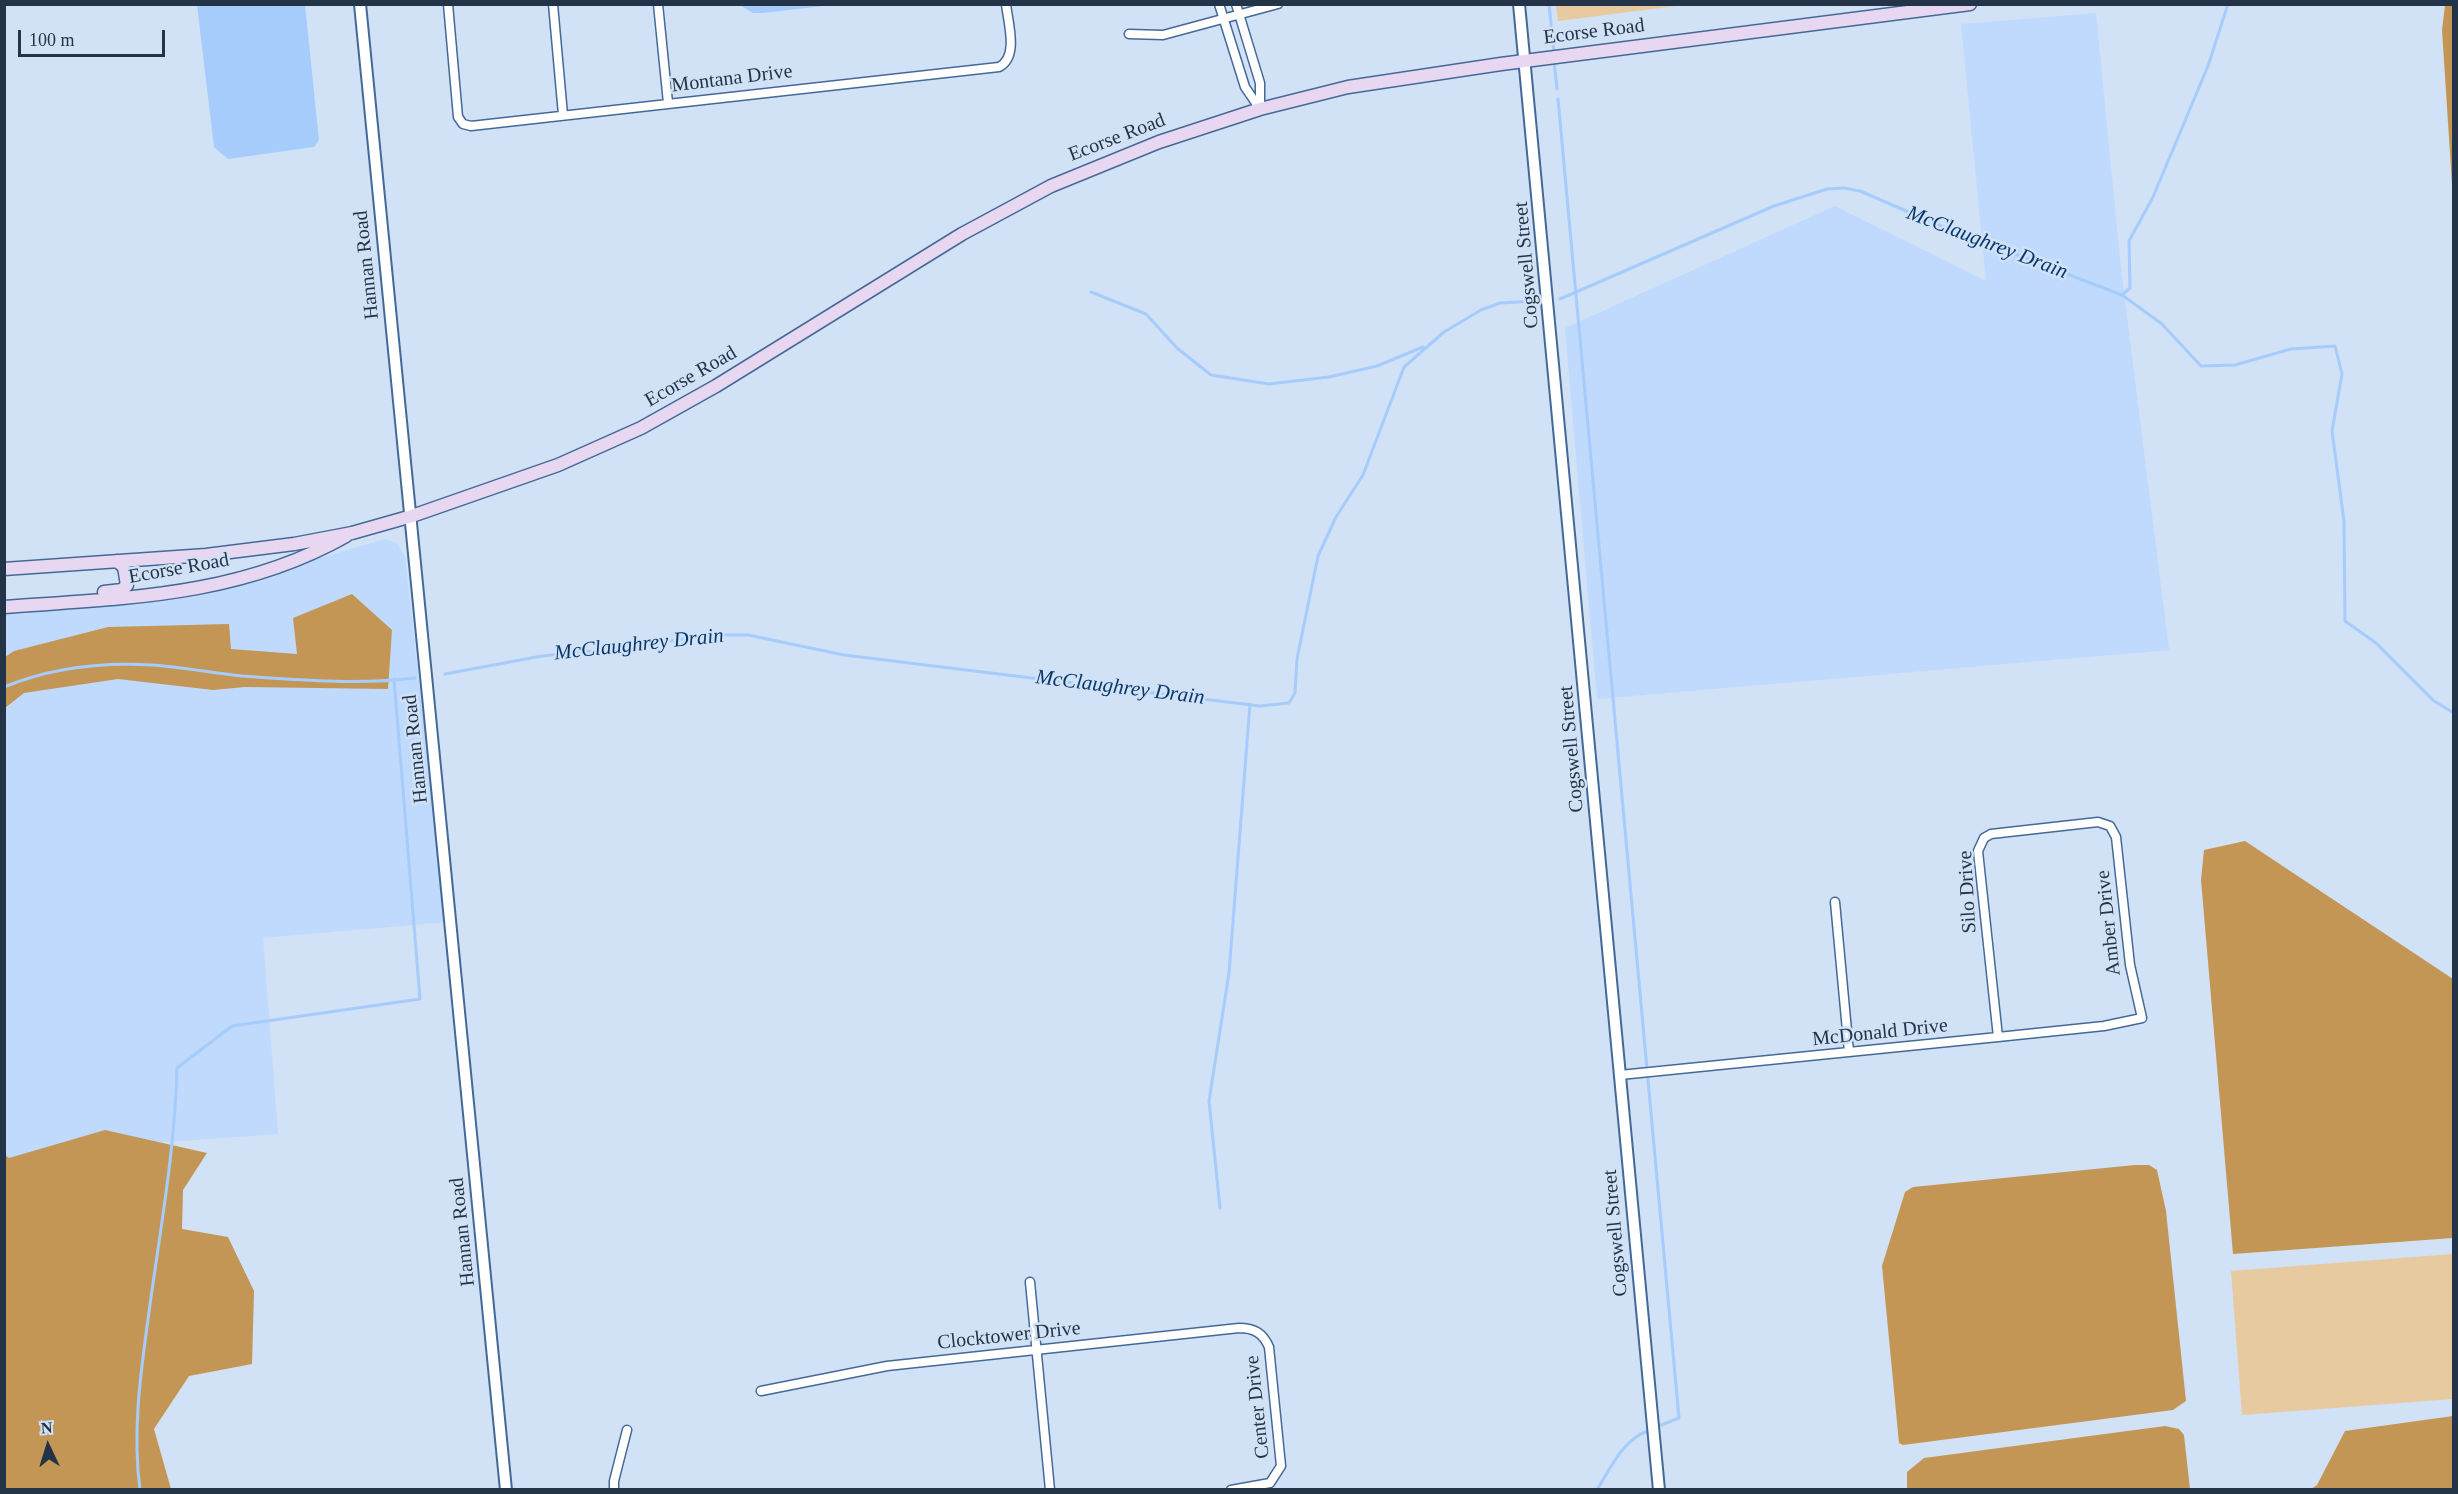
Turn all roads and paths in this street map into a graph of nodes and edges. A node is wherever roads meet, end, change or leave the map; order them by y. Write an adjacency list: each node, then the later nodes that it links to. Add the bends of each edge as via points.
1 (360, 4): 18 (street, Hannan Road)
2 (448, 4): 17 (street, Montana Drive, via 458,117 463,124)
3 (553, 4): 17 (street)
4 (658, 4): 15 (street)
5 (1006, 4): 15 (street, Montana Drive, via 1011,52 1006,63 999,66)
6 (1219, 4): 12 (street)
7 (1236, 4): 11 (street)
8 (1278, 4): 11 (street)
9 (1519, 4): 14 (street, Cogswell Street)
10 (1970, 4): 14 (main road, Ecorse Road)
11 (1240, 16): 12 (street); 16 (street, via 1260,83)
12 (1224, 21): 13 (street, via 1163,35); 16 (street, via 1245,87)
13 (1129, 34)
14 (1525, 61): 16 (main road, Ecorse Road, via 1348,87); 28 (street, Cogswell Street)
15 (668, 103): 17 (street, Montana Drive)
16 (1260, 109): 18 (main road, Ecorse Road, via 1159,141 1051,186 962,234 641,428 558,465)
17 (563, 115)
18 (412, 516): 19 (main road, Ecorse Road); 34 (street, Hannan Road)
19 (352, 533): 20 (main road, Ecorse Road, via 255,550); 22 (main road, Ecorse Road, via 298,560 211,587 165,595)
20 (117, 561): 21 (main road, Ecorse Road); 22 (main road, via 127,573 122,590 30,598)
21 (4, 569)
22 (10, 607)
23 (2110, 826): 25 (street, Amber Drive, via 2117,844 2130,965); 26 (street, Silo Drive, via 2098,822 1991,834 1980,844)
24 (1835, 902): 27 (street)
25 (2142, 1018): 26 (street, McDonald Drive)
26 (1998, 1038): 27 (street, McDonald Drive)
27 (1849, 1052): 28 (street, McDonald Drive)
28 (1620, 1075): 38 (street, Cogswell Street)
29 (1030, 1282): 31 (street)
30 (1261, 1334): 31 (street, Clocktower Drive, via 1239,1328); 37 (street, Center Drive, via 1269,1347 1281,1462 1275,1478 1264,1486)
31 (1036, 1350): 32 (street, Clocktower Drive, via 887,1366); 36 (street)
32 (761, 1391)
33 (627, 1430): 35 (street)
34 (506, 1490)
35 (614, 1490)
36 (1050, 1490)
37 (1231, 1490)
38 (1659, 1490)

